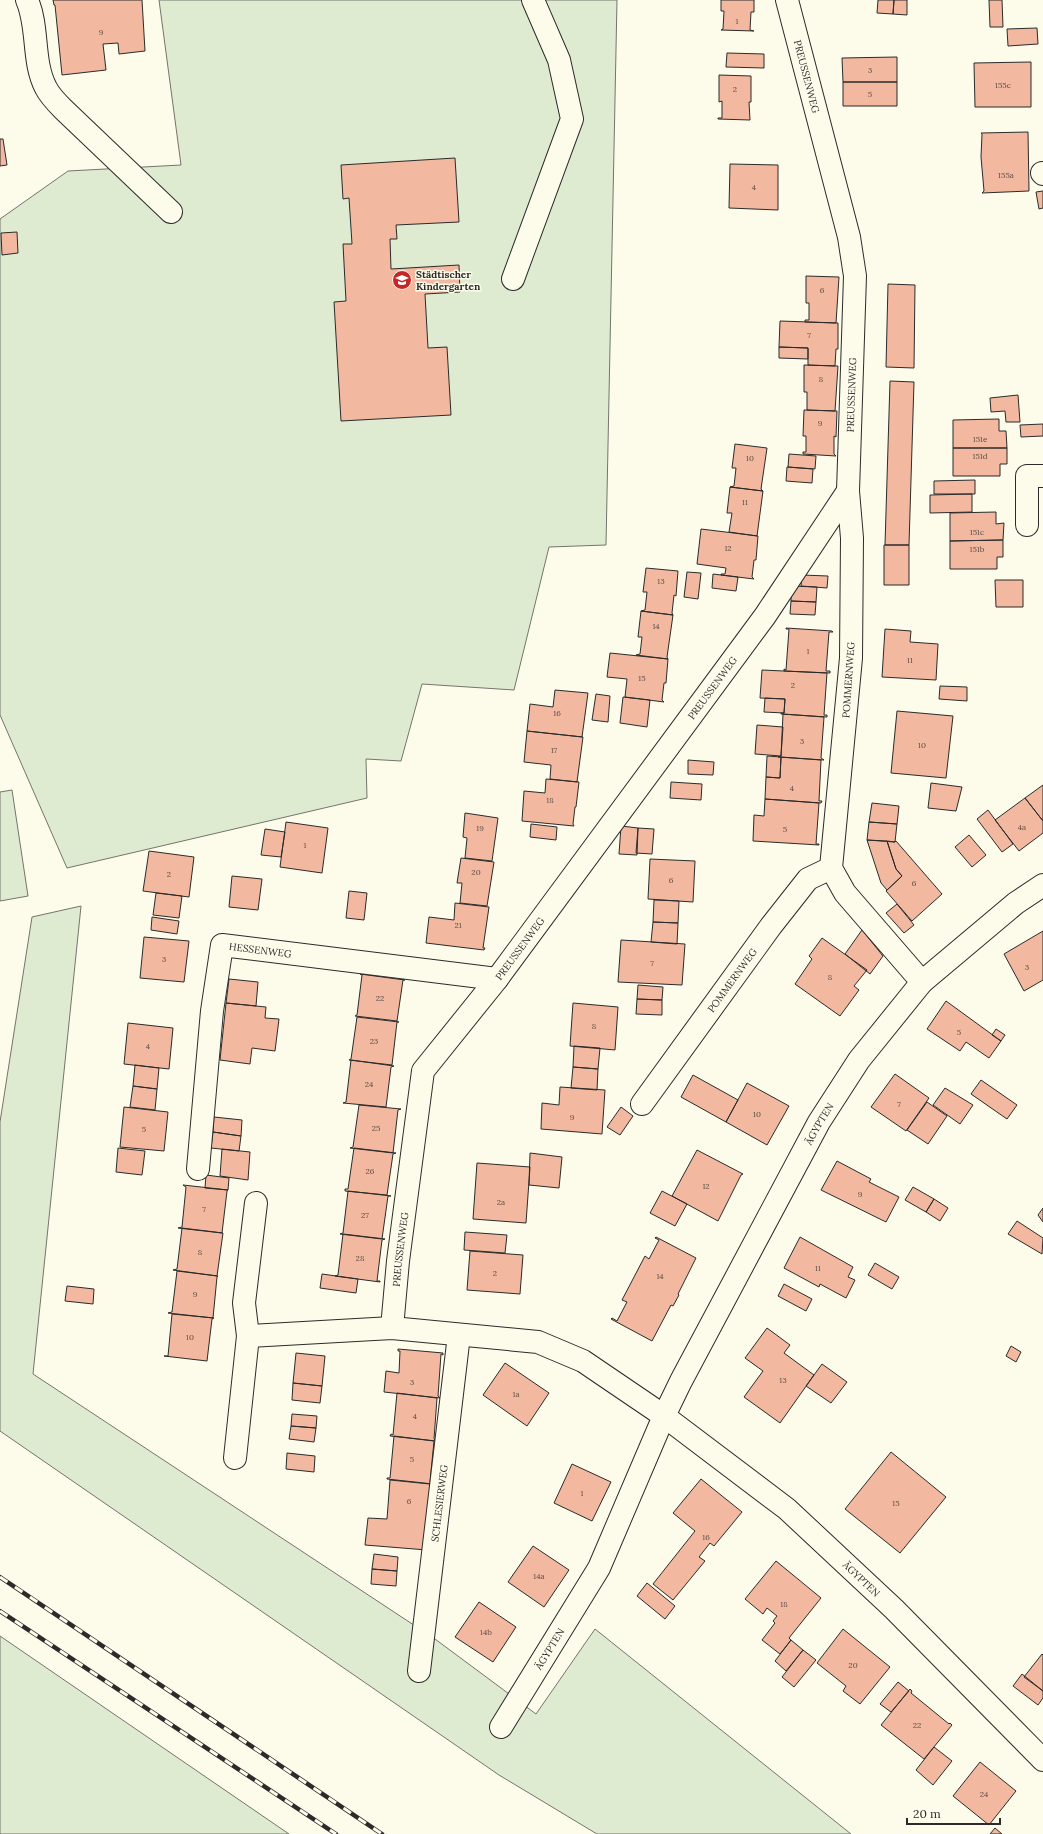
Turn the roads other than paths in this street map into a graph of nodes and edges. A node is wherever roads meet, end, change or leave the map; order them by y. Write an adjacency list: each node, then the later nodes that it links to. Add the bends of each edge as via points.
1 (28, 0): 4 (street, via 41,77 50,95)
2 (533, 0): 5 (street, via 559,60 572,119)
3 (787, 0): 7 (street, PREUSSENWEG, via 849,237 855,276)
4 (171, 212)
5 (513, 279)
6 (1043, 476): 8 (street, via 1027,476)
7 (848, 491): 9 (street, POMMERNWEG, via 852,538 851,658); 11 (street, PREUSSENWEG, via 765,616)
8 (1027, 525)
9 (831, 868): 12 (street, via 845,893); 13 (street, POMMERNWEG, via 808,879 803,885)
10 (1043, 885): 12 (street, ÄGYPTEN, via 1016,903)
11 (497, 979): 14 (street, HESSENWEG, via 222,945 212,1010); 16 (street, PREUSSENWEG, via 423,1071 398,1261)
12 (922, 982): 19 (street, ÄGYPTEN, via 859,1060 819,1122)
13 (642, 1104)
14 (198, 1169)
15 (256, 1203): 18 (street, via 244,1303)
16 (392, 1328): 17 (street); 18 (street)
17 (459, 1335): 19 (street, via 538,1342 583,1361); 21 (street, SCHLESIERWEG)
18 (248, 1336): 20 (street)
19 (664, 1416): 22 (street, ÄGYPTEN, via 599,1568); 23 (street, ÄGYPTEN, via 787,1509 894,1609)
20 (235, 1458)
21 (419, 1671)
22 (501, 1727)
23 (1043, 1760)

